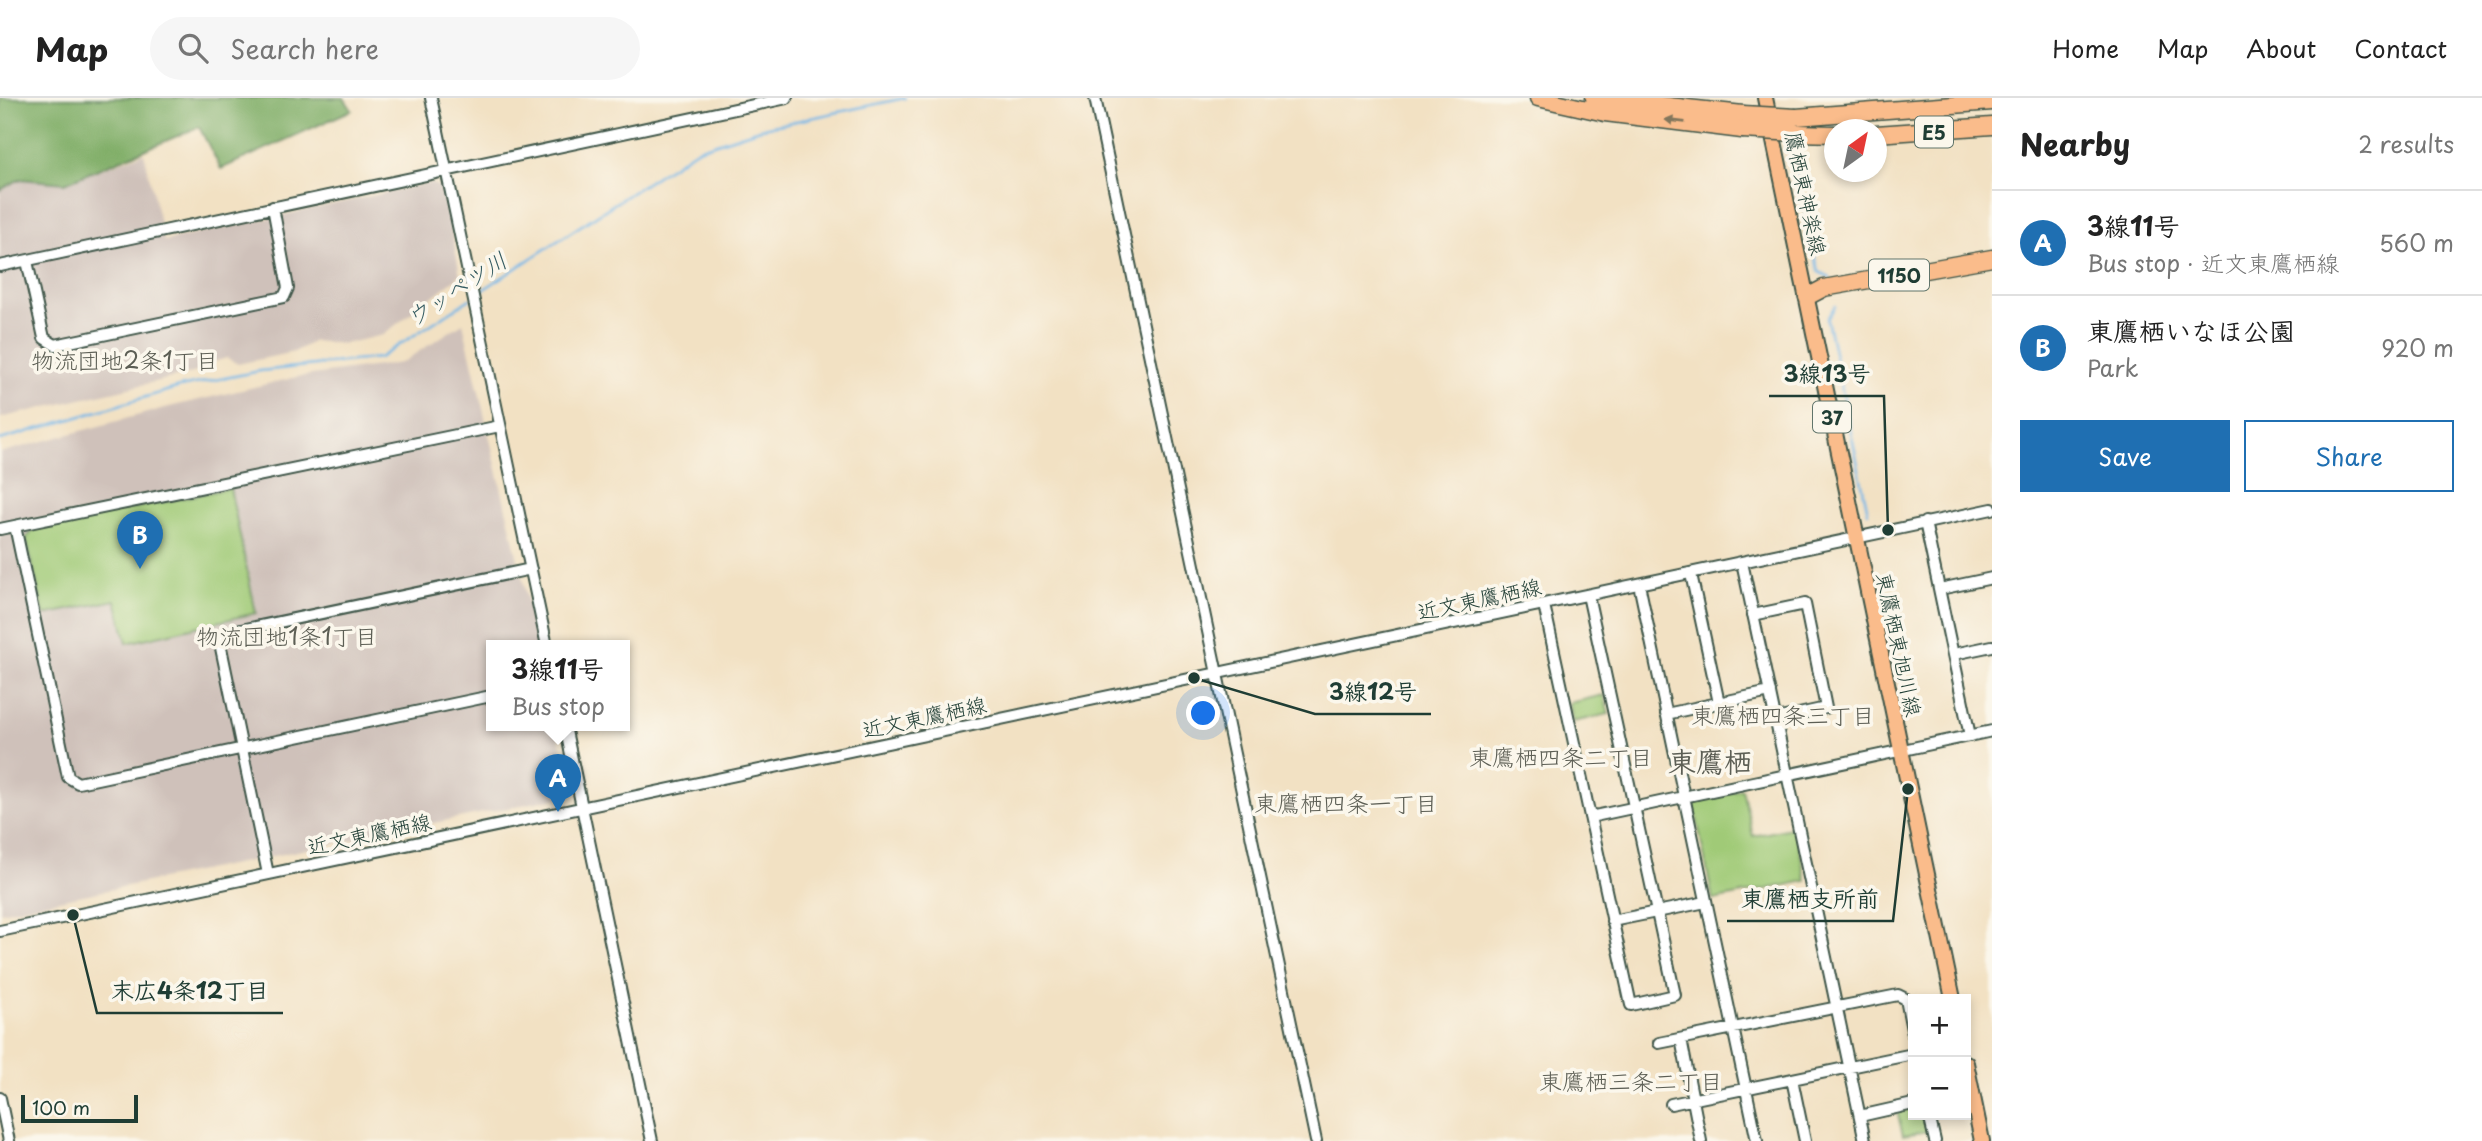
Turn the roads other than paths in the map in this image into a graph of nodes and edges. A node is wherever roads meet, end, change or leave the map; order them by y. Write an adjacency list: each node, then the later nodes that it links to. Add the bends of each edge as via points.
1 (431, 98): 14 (street)
2 (787, 98): 14 (street)
3 (1095, 98): 39 (street)
4 (1538, 98): 9 (highway, E5, one-way to 4, via 1605,113)
5 (1594, 98): 9 (highway, E5)
6 (1765, 98): 20 (main road, 鷹栖東神楽線 / 37)
7 (1992, 103): 10 (highway)
8 (1992, 111): 10 (highway, E5)
9 (1743, 122): 10 (highway, E5, bridge)
10 (1797, 125): 12 (highway, E5)
11 (1992, 126): 13 (highway, E5)
12 (1824, 131)
13 (1887, 133)
14 (447, 170): 15 (street); 21 (street)
15 (273, 207): 17 (street); 17 (street, via 288,288 284,297 55,345 44,338)
16 (1992, 258): 20 (highway, 1150, via 1824,288)
17 (27, 261): 18 (street)
18 (0, 266)
19 (1992, 267): 20 (highway, 1150, via 1826,298)
20 (1807, 297): 26 (main road, 東鷹栖東旭川線 / 37)
21 (500, 426): 24 (street); 28 (street)
22 (1992, 509): 23 (street, 近文東鷹栖線)
23 (1925, 522): 26 (street, 近文東鷹栖線); 32 (street)
24 (15, 526): 25 (street); 48 (street, via 68,777 78,783)
25 (0, 530)
26 (1856, 538): 27 (street, 近文東鷹栖線); 49 (main road, 東鷹栖東旭川線 / 37)
27 (1742, 562): 29 (street, 近文東鷹栖線); 35 (street)
28 (531, 569): 36 (street); 48 (street, via 227,633 220,643)
29 (1691, 574): 31 (street, 近文東鷹栖線); 42 (street)
30 (1992, 578): 32 (street)
31 (1639, 584): 33 (street, 近文東鷹栖線); 43 (street)
32 (1940, 589): 38 (street)
33 (1588, 595): 34 (street, 近文東鷹栖線); 53 (street)
34 (1544, 604): 39 (street, 近文東鷹栖線); 54 (street)
35 (1753, 615): 40 (street); 44 (street, via 1805,604 1826,708)
36 (546, 640)
37 (1992, 646): 38 (street)
38 (1954, 654): 47 (street)
39 (1217, 674): 52 (street, 近文東鷹栖線); 79 (street)
40 (1770, 692): 42 (street); 44 (street)
41 (486, 697): 48 (street)
42 (1719, 703): 43 (street)
43 (1666, 714): 51 (street)
44 (1776, 719): 50 (street)
45 (566, 731): 52 (street)
46 (1992, 732): 47 (street)
47 (1970, 736): 49 (street)
48 (240, 750): 55 (street)
49 (1900, 751): 50 (street); 60 (main road, 東鷹栖東旭川線 / 37)
50 (1787, 775): 51 (street); 61 (street)
51 (1684, 797): 53 (street); 56 (street)
52 (582, 806): 55 (street, 近文東鷹栖線); 78 (street)
53 (1633, 808): 54 (street); 57 (street)
54 (1590, 817): 58 (street)
55 (268, 874): 59 (street, 近文東鷹栖線)
56 (1706, 902): 57 (street); 63 (street)
57 (1657, 912): 58 (street); 58 (street, via 1675,995 1631,1005)
58 (1612, 921)
59 (0, 931)
60 (1951, 994)
61 (1836, 1006): 62 (street, via 1898,995 1906,999); 63 (street); 67 (street)
62 (1908, 1009)
63 (1732, 1028): 64 (street); 70 (street)
64 (1681, 1039): 65 (street); 72 (street)
65 (1658, 1043)
66 (1908, 1055): 67 (street)
67 (1849, 1067): 68 (street); 75 (street)
68 (1792, 1080): 70 (street); 82 (street)
69 (1971, 1087): 85 (main road)
70 (1746, 1088): 72 (street); 81 (street)
71 (0, 1098): 77 (street)
72 (1693, 1099): 73 (street); 80 (street)
73 (1671, 1104)
74 (1908, 1105): 75 (street)
75 (1860, 1116): 83 (street)
76 (1930, 1120): 84 (street)
77 (9, 1141)
78 (652, 1141)
79 (1316, 1141)
80 (1701, 1141)
81 (1757, 1141)
82 (1805, 1141)
83 (1865, 1141)
84 (1935, 1141)
85 (1982, 1141)

